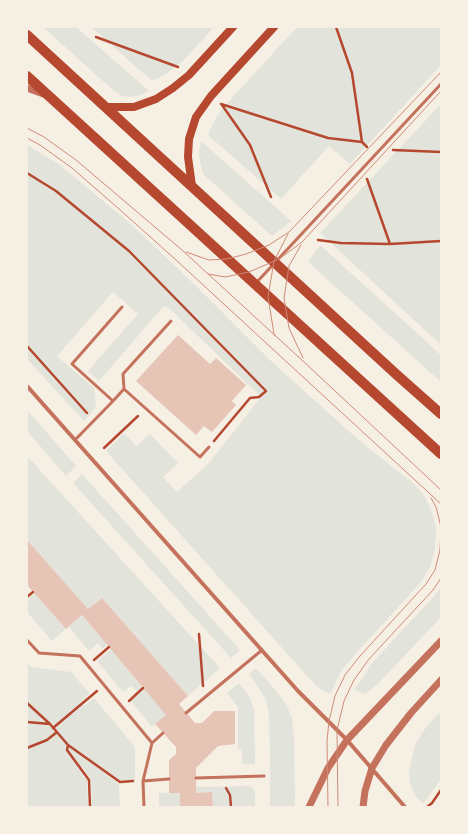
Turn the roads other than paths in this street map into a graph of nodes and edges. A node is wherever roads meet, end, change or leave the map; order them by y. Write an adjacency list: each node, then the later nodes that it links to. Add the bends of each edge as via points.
1 (233, 27): 8 (main road, via 189,75 156,99 134,107)
2 (274, 27): 9 (main road, via 211,96 196,117 189,139 188,157)
3 (27, 35): 8 (main road)
4 (27, 76): 7 (main road)
5 (441, 84): 10 (lane)
6 (27, 88): 7 (street)
7 (50, 96): 11 (main road)
8 (105, 107): 9 (main road)
9 (192, 186): 10 (main road)
10 (275, 262): 11 (lane); 17 (main road)
11 (255, 284): 20 (main road)
12 (122, 307): 16 (lane, via 72,364)
13 (171, 321): 15 (lane, via 123,374)
14 (27, 386): 18 (street)
15 (124, 389): 16 (lane); 19 (lane, via 200,457)
16 (113, 401): 18 (lane)
17 (441, 414)
18 (75, 440): 23 (street)
19 (209, 447)
20 (441, 454)
21 (27, 640): 28 (lane, via 39,653 80,656)
22 (441, 641): 27 (street)
23 (262, 650): 25 (lane); 27 (street)
24 (441, 680): 29 (street, via 407,718)
25 (186, 713)
26 (163, 733): 28 (lane)
27 (347, 740): 29 (street); 35 (street, via 328,768)
28 (152, 742): 33 (lane)
29 (372, 768): 36 (street); 37 (street)
30 (264, 776): 31 (lane)
31 (196, 778)
32 (169, 779): 33 (lane)
33 (143, 781): 34 (lane)
34 (144, 807)
35 (308, 807)
36 (363, 807)
37 (405, 807)

